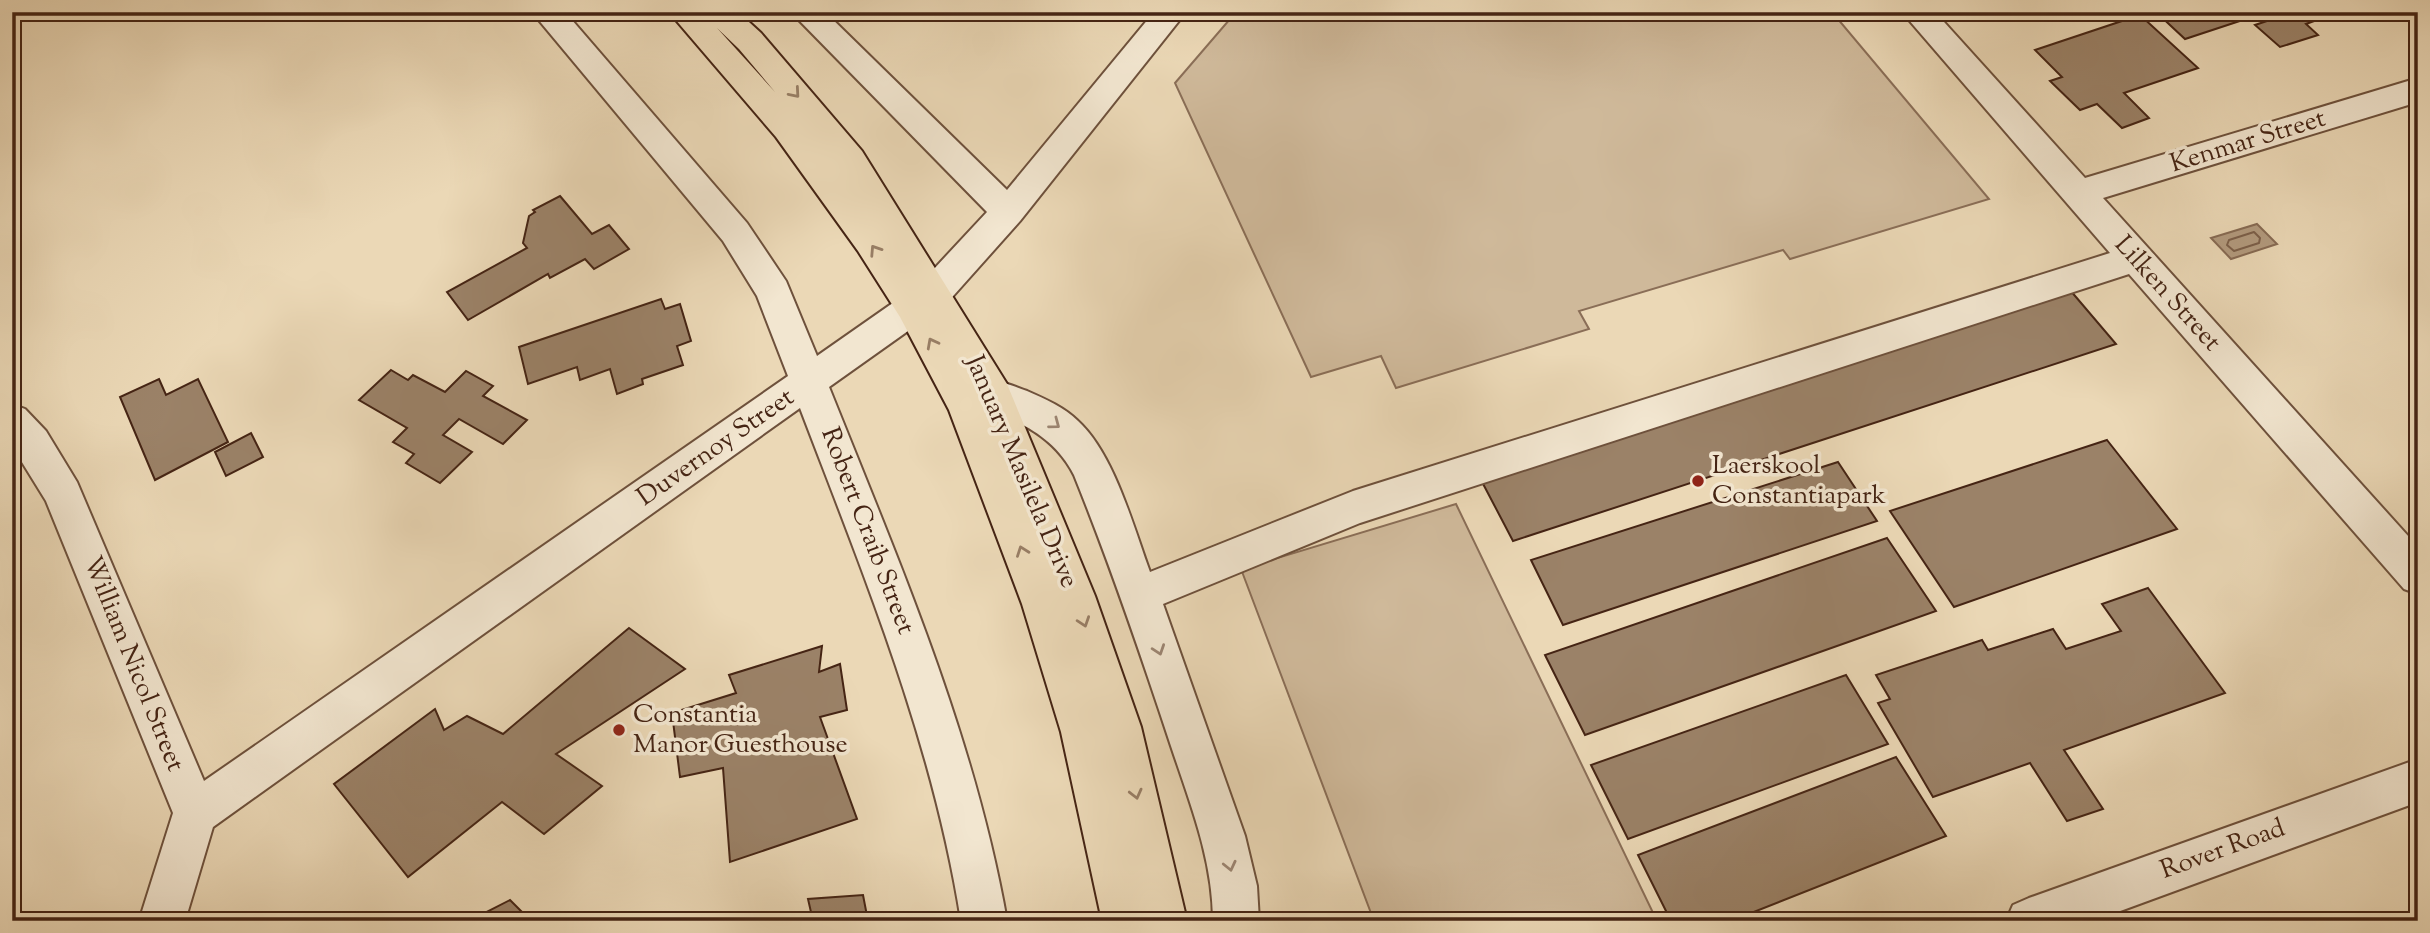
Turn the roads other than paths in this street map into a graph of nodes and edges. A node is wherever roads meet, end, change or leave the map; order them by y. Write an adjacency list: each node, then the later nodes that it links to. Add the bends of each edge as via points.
1 (547, 12): 12 (street, Robert Craib Street, via 741,241 773,291)
2 (684, 12): 11 (main road, January Masilela Drive, one-way to 2, via 788,128)
3 (718, 12): 11 (main road, January Masilela Drive, one-way to 11, via 750,41 835,142 888,218)
4 (806, 12): 9 (street)
5 (1171, 12): 9 (street, Duvernoy Street)
6 (1917, 12): 8 (street, Lilken Street)
7 (2418, 90): 8 (street, Kenmar Street)
8 (2078, 193): 10 (street, Lilken Street)
9 (1009, 212): 11 (street, Duvernoy Street)
10 (2136, 258): 15 (street, Lilken Street); 16 (street, via 1353,508)
11 (923, 300): 12 (street, Duvernoy Street); 13 (main road, January Masilela Drive); 21 (main road, January Masilela Drive, one-way to 11, via 1082,732 1042,604)
12 (809, 383): 18 (street, Duvernoy Street); 20 (street, Robert Craib Street, via 912,646 950,766)
13 (994, 395): 16 (street, one-way to 16, via 1042,414 1076,444); 22 (main road, January Masilela Drive, one-way to 22, via 1075,596 1119,727)
14 (12, 420): 18 (street, William Nicol Street, via 33,443 63,494)
15 (2418, 576)
16 (1139, 595): 23 (street, one-way to 23, via 1231,867)
17 (2418, 780): 24 (street, Rover Road)
18 (195, 813): 19 (street)
19 (162, 921)
20 (984, 921)
21 (1125, 921)
22 (1164, 921)
23 (1236, 921)
24 (2029, 921)

